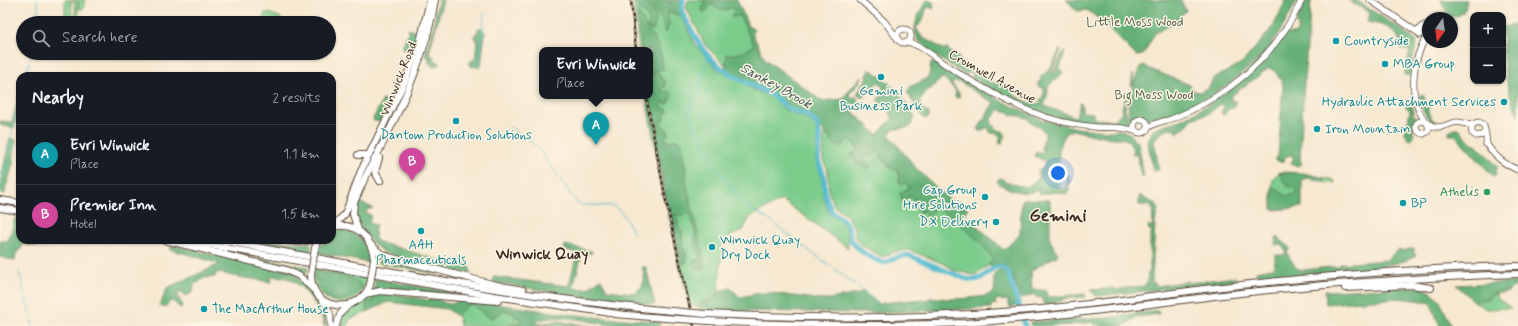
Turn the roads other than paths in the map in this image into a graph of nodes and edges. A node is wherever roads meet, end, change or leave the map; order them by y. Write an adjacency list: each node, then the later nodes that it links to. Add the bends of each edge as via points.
1 (430, 0): 33 (highway, Winwick Road, via 412,66)
2 (435, 0): 30 (highway, Winwick Road, via 419,64)
3 (860, 0): 6 (main road)
4 (1302, 0): 19 (main road, via 1293,18 1268,52 1234,84 1199,107)
5 (1370, 0): 7 (main road)
6 (884, 21): 9 (main road); 12 (main road)
7 (1407, 25): 8 (main road); 10 (main road)
8 (1421, 27): 10 (main road)
9 (902, 28): 11 (main road, via 909,30); 12 (main road, via 898,31)
10 (1420, 34): 15 (main road)
11 (911, 35): 13 (main road); 16 (main road, Cromwell Avenue)
12 (897, 38): 13 (main road, via 902,43)
13 (907, 42): 16 (main road, Cromwell Avenue)
14 (1422, 46): 15 (main road)
15 (1420, 50): 17 (main road, via 1414,73 1414,90)
16 (926, 51): 23 (main road, Cromwell Avenue, via 980,86 1028,110 1078,125)
17 (1419, 112): 20 (main road); 21 (main road)
18 (1141, 119): 19 (main road); 23 (main road, Cromwell Avenue); 24 (main road, via 1148,122); 26 (main road, via 1134,125)
19 (1163, 121): 24 (main road)
20 (1426, 122): 21 (main road); 22 (main road, via 1439,127 1457,122); 27 (main road, via 1429,128)
21 (1418, 123): 27 (main road, via 1416,128 1419,133)
22 (1473, 124): 25 (main road); 28 (main road, via 1482,123)
23 (1122, 127): 26 (main road, Cromwell Avenue)
24 (1148, 128): 26 (main road, via 1145,132)
25 (1471, 131): 27 (main road, via 1458,126); 29 (main road)
26 (1137, 132)
27 (1427, 132)
28 (1485, 132): 29 (main road); 31 (main road)
29 (1478, 137): 31 (main road)
30 (384, 141): 35 (highway, via 375,171); 42 (highway, Winwick Road, via 353,206 353,217)
31 (1487, 145): 34 (main road, via 1496,157)
32 (358, 155): 33 (highway)
33 (368, 158): 40 (highway, Winwick Road, via 345,214)
34 (1518, 170)
35 (380, 181)
36 (0, 200): 37 (highway)
37 (16, 202)
38 (0, 208): 39 (highway)
39 (16, 210)
40 (336, 224)
41 (336, 227): 42 (highway, via 347,225)
42 (358, 230): 43 (highway)
43 (369, 243): 53 (highway, bridge, via 374,259 370,285); 56 (highway, via 389,257 492,284)
44 (181, 244): 51 (highway, via 286,270 299,276)
45 (203, 244): 57 (highway, via 494,296)
46 (241, 244): 56 (highway, via 498,290)
47 (316, 244): 51 (highway, bridge, via 310,274)
48 (1518, 266): 56 (highway, bridge, via 1382,272 1018,311 907,317 782,317 706,314)
49 (1518, 274): 52 (highway)
50 (1431, 288): 52 (highway, via 1412,285)
51 (313, 289): 54 (highway)
52 (1269, 290): 57 (highway, bridge, via 965,323 878,326 782,325)
53 (365, 294): 55 (highway); 57 (highway, via 380,291 475,298)
54 (323, 301): 55 (highway, via 336,306); 58 (main road, via 330,314)
55 (352, 303): 59 (main road, via 340,314)
56 (617, 306)
57 (618, 314)
58 (331, 326)
59 (336, 326)

